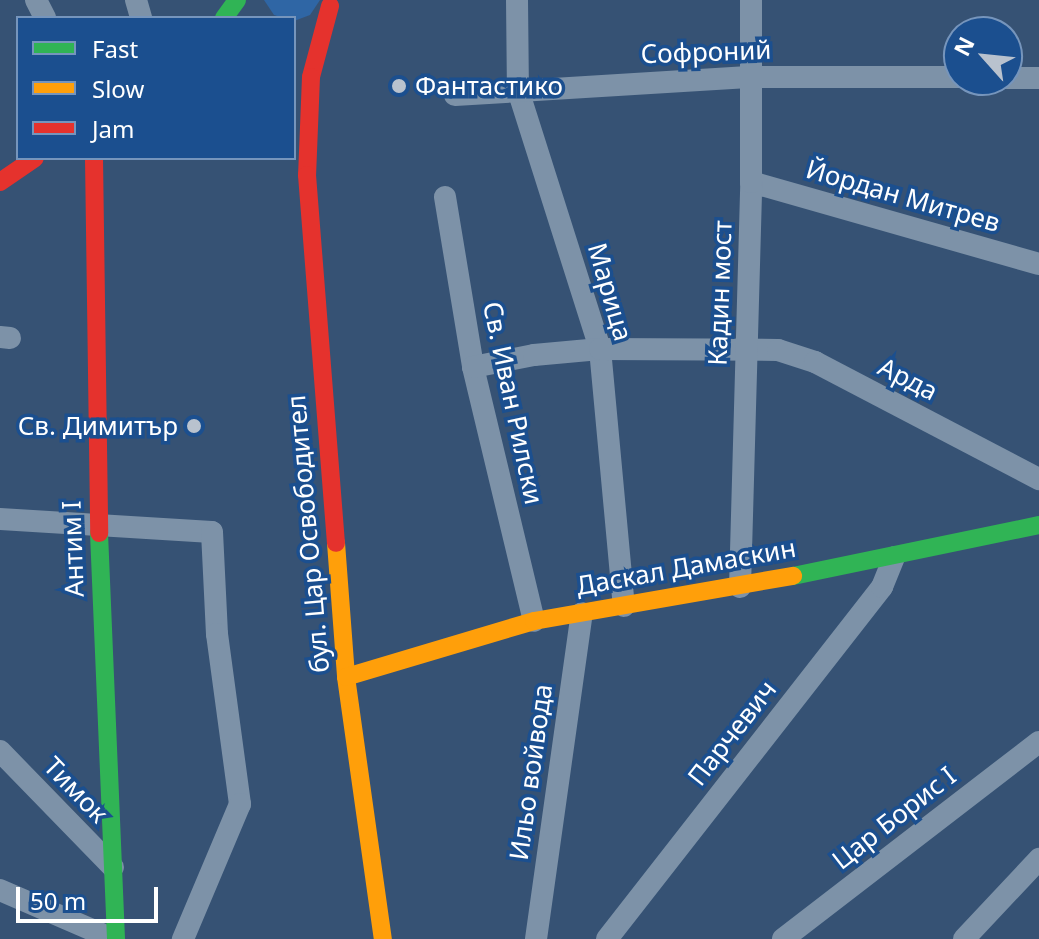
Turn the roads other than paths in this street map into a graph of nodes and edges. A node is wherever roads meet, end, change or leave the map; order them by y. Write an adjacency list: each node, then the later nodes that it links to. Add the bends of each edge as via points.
1 (517, 0): 8 (street, Марица)
2 (751, 0): 5 (street, Кадин мост)
3 (330, 3): 4 (street, via 320,23); 10 (street, via 315,53)
4 (300, 34)
5 (752, 77): 6 (street, Софроний); 8 (street, Софроний); 14 (street, Кадин мост)
6 (943, 77)
7 (296, 80): 10 (street)
8 (518, 90): 9 (street, Софроний); 17 (street, Марица)
9 (455, 95)
10 (306, 122): 29 (street, бул. Цар Освободител)
11 (32, 160): 13 (street)
12 (94, 160): 22 (street, Антим I)
13 (0, 182)
14 (751, 182): 16 (street, Йордан Митрев); 18 (street, Кадин мост)
15 (445, 197): 19 (street, Св. Иван Рилски)
16 (1039, 264)
17 (600, 349): 18 (street, Арда); 19 (street, Арда); 26 (street, Марица)
18 (746, 349): 20 (street, Арда, via 778,350 815,362); 25 (street, Кадин мост)
19 (473, 367): 28 (street, Св. Иван Рилски)
20 (1039, 479)
21 (0, 519): 22 (street)
22 (99, 523): 33 (street, Антим I); 36 (street, via 212,532 217,634 240,804)
23 (1039, 525): 24 (street, Даскал Дамаскин)
24 (894, 557): 25 (street, Даскал Дамаскин); 39 (street, Парчевич, via 882,587)
25 (740, 587): 26 (street, Даскал Дамаскин)
26 (624, 606): 27 (street, Даскал Дамаскин)
27 (582, 613): 28 (street, Даскал Дамаскин); 38 (street, Ильо войвода)
28 (534, 621): 29 (street, Даскал Дамаскин)
29 (346, 677): 37 (street, бул. Цар Освободител)
30 (1039, 742): 40 (street, Цар Борис I)
31 (0, 751): 33 (street, Тимок)
32 (1039, 859): 41 (street)
33 (113, 867): 35 (street, Антим I)
34 (0, 890): 35 (street)
35 (114, 939)
36 (183, 939)
37 (383, 939)
38 (536, 939)
39 (607, 939)
40 (783, 939)
41 (964, 939)

